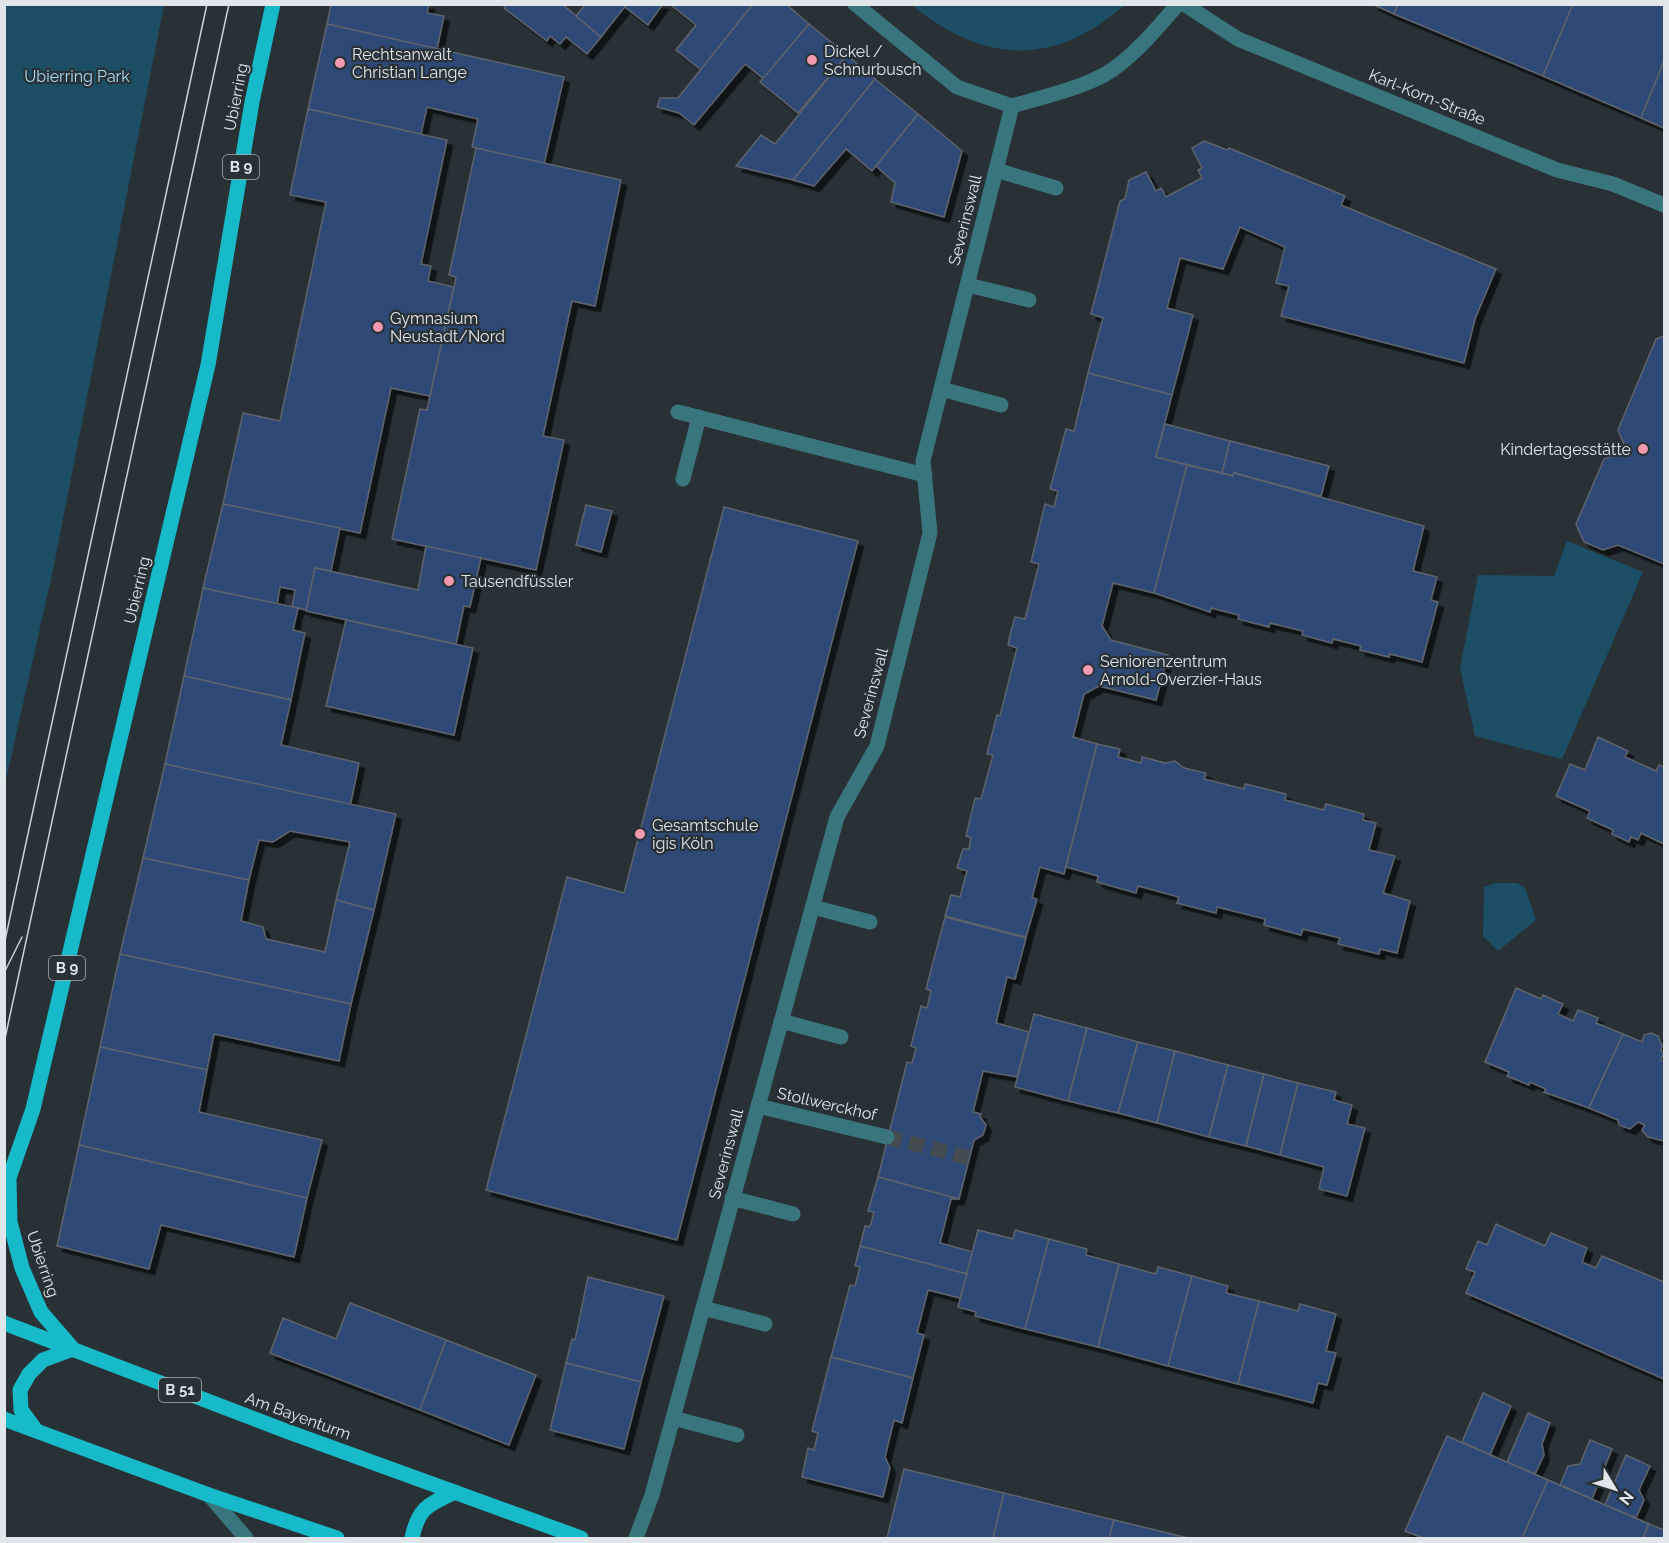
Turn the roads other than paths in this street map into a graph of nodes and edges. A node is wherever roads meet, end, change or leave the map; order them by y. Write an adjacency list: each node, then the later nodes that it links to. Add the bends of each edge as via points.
1 (273, 4): 23 (main road, Ubierring / B 9, via 252,102 208,365 33,1108)
2 (855, 4): 5 (street, via 957,87)
3 (1178, 4): 5 (street, via 1106,74 1060,93)
4 (1184, 4): 8 (street, Karl-Korn-Straße, via 1238,39 1557,170 1613,184)
5 (1012, 106): 6 (street, Severinswall)
6 (996, 170): 7 (street); 9 (street, Severinswall)
7 (1056, 188)
8 (1665, 204)
9 (968, 285): 10 (street); 11 (street, Severinswall)
10 (1029, 300)
11 (941, 389): 12 (street); 15 (street, Severinswall, via 924,461)
12 (1000, 405)
13 (678, 412): 14 (street)
14 (699, 417): 15 (street); 16 (street)
15 (925, 475): 17 (street, Severinswall, via 930,533 877,746 837,817)
16 (683, 479)
17 (813, 907): 18 (street); 19 (street, Severinswall)
18 (870, 922)
19 (781, 1021): 20 (street); 21 (street, Severinswall)
20 (841, 1037)
21 (758, 1106): 22 (street, Stollwerckhof); 24 (street, Severinswall)
22 (887, 1137)
23 (7, 1181): 29 (main road, Ubierring / B 9, via 10,1222 22,1268 41,1312)
24 (732, 1198): 25 (street); 26 (street, Severinswall)
25 (793, 1214)
26 (703, 1308): 28 (street); 30 (street, Severinswall)
27 (4, 1323): 29 (main road, Am Bayenturm / B 51)
28 (765, 1324)
29 (73, 1349): 32 (main road, via 43,1360 20,1390 21,1410); 34 (main road, Am Bayenturm / B 51)
30 (673, 1418): 33 (street); 40 (street, Severinswall)
31 (4, 1419): 32 (main road)
32 (35, 1429): 35 (main road)
33 (737, 1435)
34 (455, 1492): 38 (main road, via 426,1505); 39 (main road, Am Bayenturm / B 51)
35 (209, 1495): 36 (street); 37 (main road)
36 (246, 1539)
37 (337, 1539)
38 (412, 1539)
39 (581, 1539)
40 (636, 1539)

